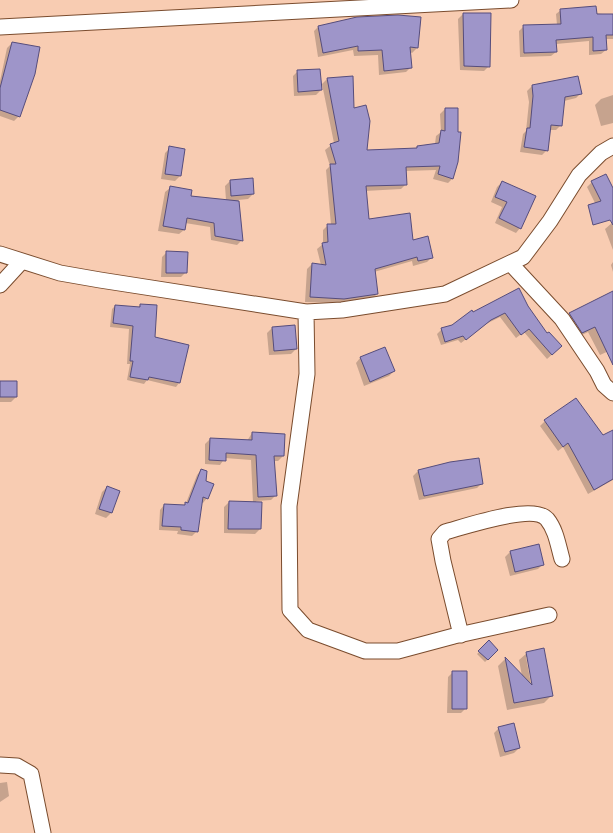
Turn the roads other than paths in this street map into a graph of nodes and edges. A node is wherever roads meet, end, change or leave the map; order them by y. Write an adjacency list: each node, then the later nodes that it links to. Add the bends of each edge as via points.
1 (503, 0): 2 (street); 3 (street)
2 (511, 0)
3 (0, 27)
4 (613, 146): 7 (street, via 600,153 579,175 523,257)
5 (0, 254): 6 (street)
6 (22, 262): 8 (street); 9 (street, via 60,273)
7 (511, 264): 9 (street, via 446,294 342,310); 10 (street, via 562,320 604,385)
8 (0, 286)
9 (306, 312): 13 (street, via 307,374 289,506 290,610 308,630 365,651 398,652)
10 (613, 393)
11 (562, 559): 13 (street, via 555,532 546,517 532,513 511,515 445,532 439,539)
12 (549, 615): 13 (street)
13 (461, 635)
14 (0, 765): 15 (street, via 17,766 31,774)
15 (43, 833)

